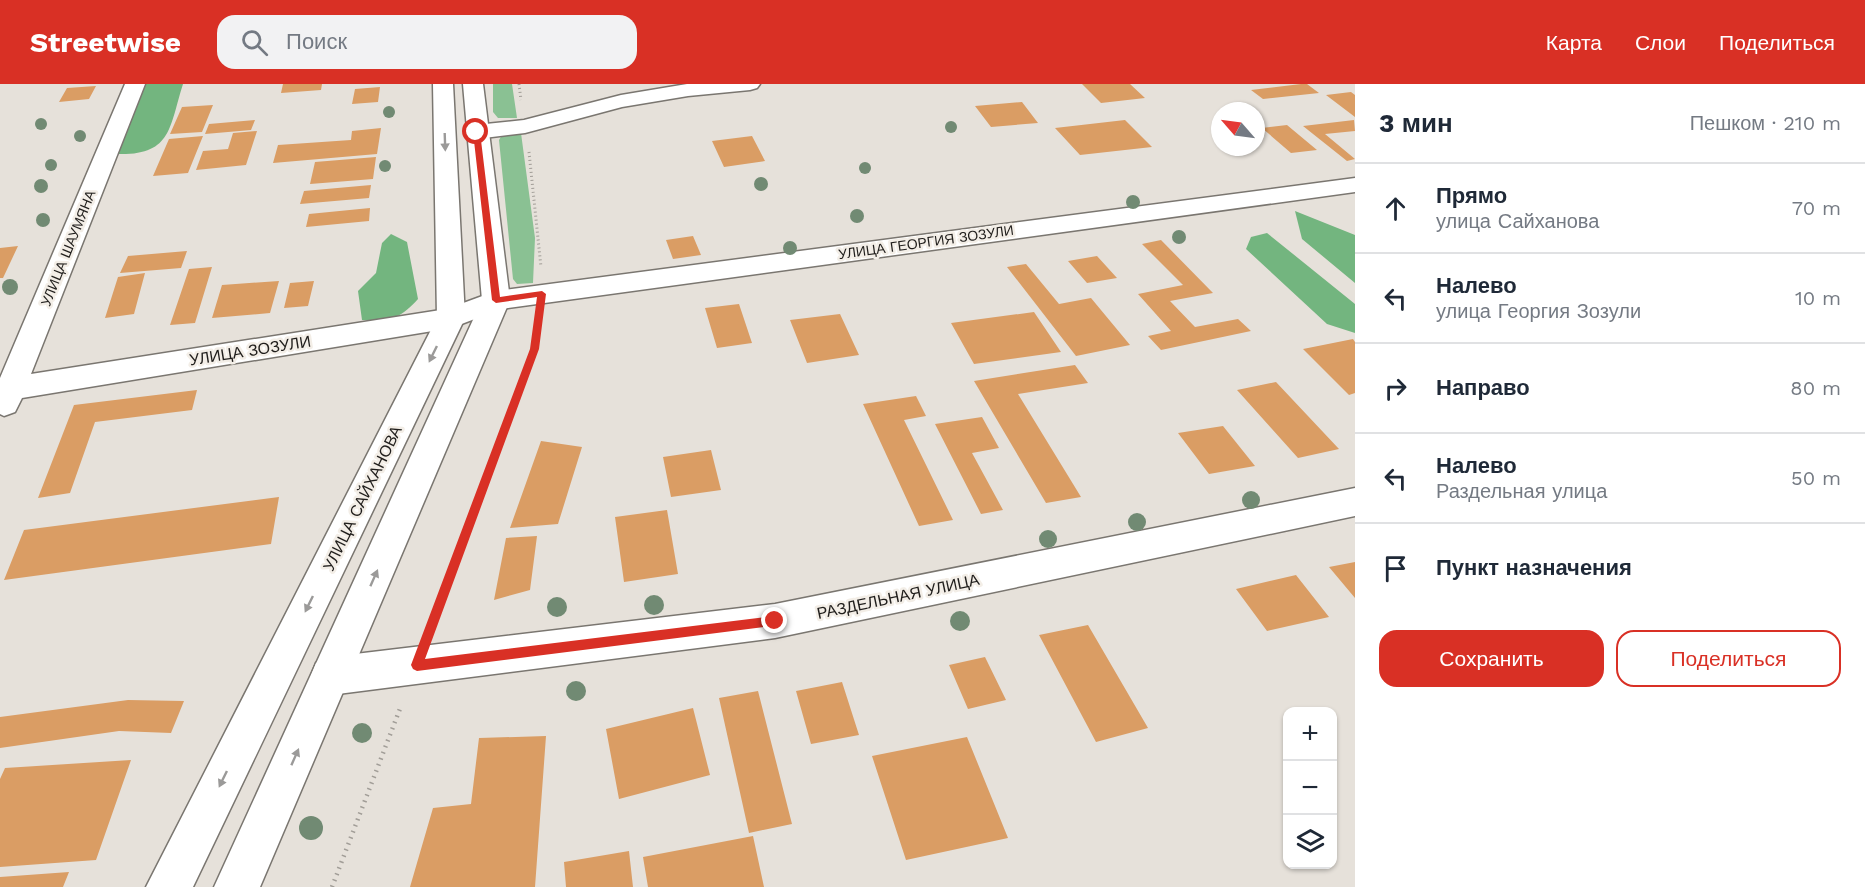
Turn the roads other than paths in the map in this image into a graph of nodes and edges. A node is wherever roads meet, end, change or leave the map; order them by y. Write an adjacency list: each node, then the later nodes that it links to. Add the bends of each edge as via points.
1 (135, 84): 9 (street, УЛИЦА ШАУМЯНА)
2 (443, 84): 8 (street, УЛИЦА САЙХАНОВА, one-way to 8)
3 (473, 84): 5 (street)
4 (750, 84): 5 (street, via 621,100 525,126)
5 (476, 132): 7 (street)
6 (1355, 185): 7 (street, УЛИЦА ГЕОРГИЯ ЗОЗУЛИ)
7 (496, 300): 8 (street, УЛИЦА ЗОЗУЛИ); 11 (street, one-way to 7)
8 (451, 318): 9 (street, УЛИЦА ЗОЗУЛИ); 12 (street, УЛИЦА САЙХАНОВА, one-way to 12)
9 (3, 397)
10 (1355, 502): 11 (street, РАЗДЕЛЬНАЯ УЛИЦА, via 775,621)
11 (330, 676): 13 (street, one-way to 11)
12 (169, 887)
13 (237, 887)

